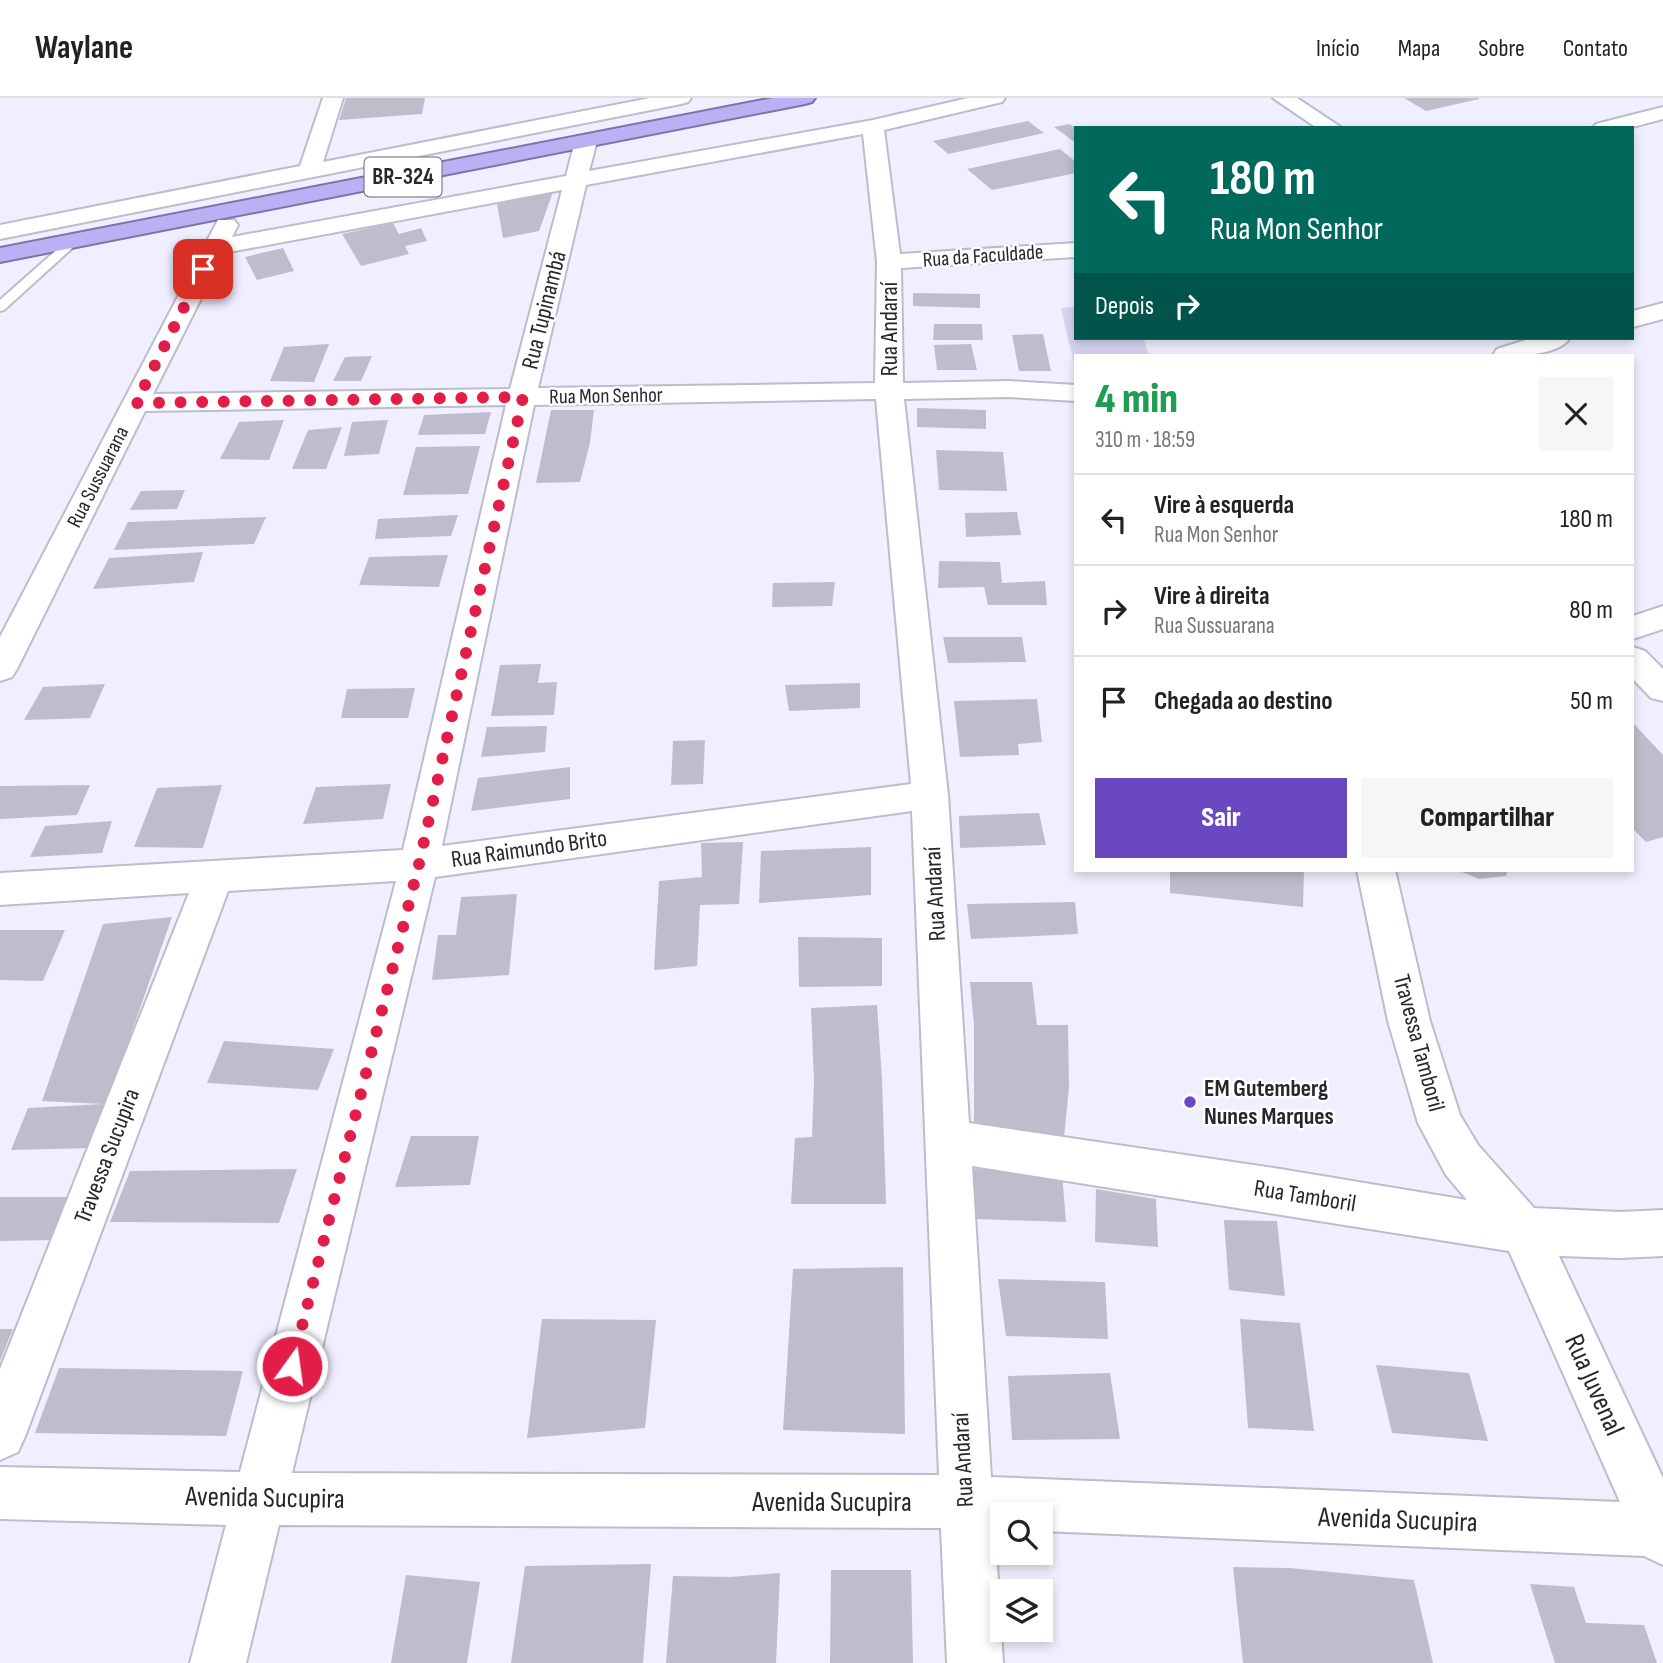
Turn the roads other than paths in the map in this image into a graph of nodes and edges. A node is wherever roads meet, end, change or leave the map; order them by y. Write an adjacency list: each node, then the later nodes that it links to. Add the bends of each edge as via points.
1 (333, 98): 11 (street)
2 (681, 98): 11 (street)
3 (805, 98): 10 (highway, BR-324)
4 (995, 98): 7 (street)
5 (1283, 98): 8 (street)
6 (1659, 117): 9 (street)
7 (873, 126): 12 (street); 19 (street, Rua Andaraí)
8 (1329, 126)
9 (1613, 126)
10 (586, 141): 12 (street, Rua Tupinambá); 13 (highway, BR-324)
11 (309, 172): 14 (street)
12 (575, 180): 16 (street); 27 (street, Rua Tupinambá)
13 (234, 210): 15 (highway, BR-324); 16 (street, Rua Sussuarana)
14 (0, 232)
15 (74, 241): 18 (highway, BR-324); 20 (lane)
16 (215, 247): 28 (street, Rua Sussuarana)
17 (1074, 250): 19 (street, Rua da Faculdade)
18 (0, 256)
19 (889, 262): 25 (street, Rua Andaraí)
20 (0, 307)
21 (1663, 311): 22 (street)
22 (1634, 319)
23 (1540, 340): 24 (street)
24 (1508, 354)
25 (889, 391): 26 (street, Rua Mon Senhor); 27 (street, Rua Mon Senhor); 34 (street, Rua Andaraí)
26 (1074, 393)
27 (523, 397): 28 (street, Rua Mon Senhor); 35 (street, Rua Tupinambá)
28 (136, 403): 32 (street, Rua Sussuarana)
29 (1663, 617): 30 (street)
30 (1634, 628)
31 (1634, 660): 33 (street)
32 (0, 669)
33 (1663, 689)
34 (930, 795): 35 (street, Rua Raimundo Brito); 39 (street, Rua Andaraí)
35 (419, 864): 37 (street, Rua Raimundo Brito); 44 (street, Rua Tupinambá)
36 (1376, 872): 40 (street, Travessa Tamboril, via 1409,1021 1440,1123 1462,1160)
37 (214, 878): 38 (street, Rua Raimundo Brito); 42 (street, Travessa Sucupira)
38 (0, 889)
39 (947, 1141): 40 (street, Rua Tamboril); 45 (street, Rua Andaraí)
40 (1524, 1232): 41 (street, Rua Tamboril, via 1593,1237); 46 (street, Rua Juvenal)
41 (1663, 1233)
42 (0, 1434)
43 (0, 1493): 44 (street, Avenida Sucupira)
44 (258, 1499): 45 (street, Avenida Sucupira); 47 (street, Rua Tupinambá)
45 (965, 1503): 46 (street, Avenida Sucupira); 48 (street, Rua Andaraí)
46 (1662, 1533)
47 (218, 1663)
48 (975, 1663)

